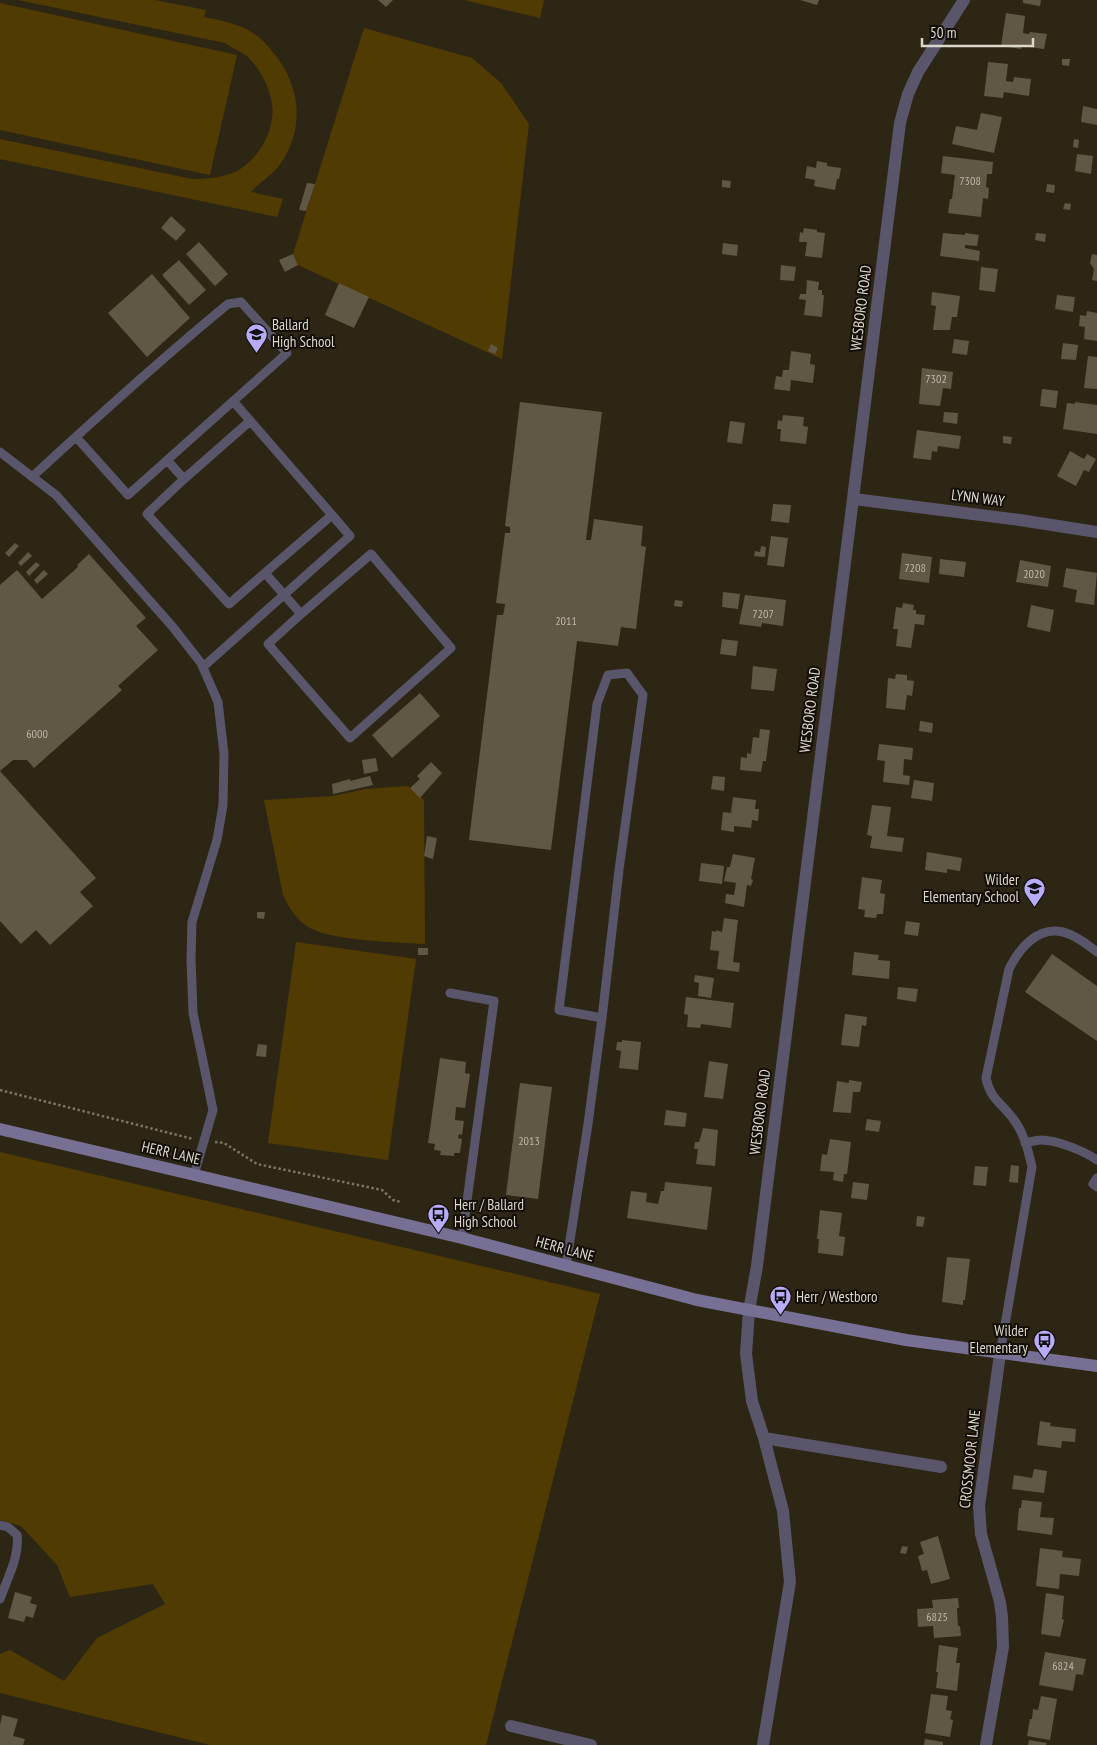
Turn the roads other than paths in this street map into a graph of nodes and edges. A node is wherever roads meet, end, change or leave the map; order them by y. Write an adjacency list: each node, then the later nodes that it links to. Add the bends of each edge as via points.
1 (964, 0): 9 (street, WESBORO ROAD, via 918,72 900,123)
2 (233, 402): 3 (lane); 4 (lane, via 287,353 241,302 228,304); 6 (lane)
3 (250, 421): 8 (lane); 10 (lane)
4 (76, 437): 6 (lane, via 128,495); 7 (lane)
5 (0, 452): 7 (lane)
6 (167, 460): 8 (lane)
7 (32, 477): 15 (lane, via 62,502 172,626)
8 (184, 479): 12 (lane, via 147,514 229,604)
9 (854, 498): 11 (street, LYNN WAY); 27 (street, WESBORO ROAD)
10 (332, 515): 12 (lane); 13 (lane, via 350,536)
11 (1097, 532)
12 (265, 573): 13 (lane)
13 (284, 595): 14 (lane); 15 (lane)
14 (301, 614): 14 (lane, via 371,554 451,648 350,738 268,644)
15 (203, 667): 22 (lane, via 218,702 224,780 217,840 192,922 193,1013 213,1110)
16 (1097, 952): 20 (lane, via 1070,934 1049,932 1025,945 1009,970 986,1078 993,1097 1012,1116)
17 (450, 993): 25 (lane, via 494,1001)
18 (602, 1018): 18 (lane, via 643,694 627,673 608,675 597,704 559,1010); 26 (lane)
19 (0, 1128): 22 (main road, HERR LANE)
20 (1025, 1143): 21 (lane, via 1046,1141); 28 (lane, via 1032,1167)
21 (1097, 1160)
22 (194, 1175): 25 (main road, HERR LANE)
23 (1097, 1178): 24 (lane, via 1093,1184)
24 (1097, 1187)
25 (462, 1238): 26 (main road, HERR LANE)
26 (566, 1266): 27 (main road, HERR LANE)
27 (749, 1311): 28 (main road, HERR LANE); 30 (street, WESBORO ROAD, via 746,1354 752,1401)
28 (1000, 1354): 29 (main road, HERR LANE); 37 (street, CROSSMOOR LANE, via 979,1506 981,1534 1000,1602 1003,1632)
29 (1097, 1366)
30 (764, 1438): 31 (street); 36 (street, WESBORO ROAD, via 783,1511 790,1582)
31 (941, 1466)
32 (0, 1525): 33 (lane, via 17,1535 18,1544)
33 (0, 1599)
34 (511, 1726): 35 (street)
35 (591, 1745)
36 (763, 1745)
37 (986, 1745)

